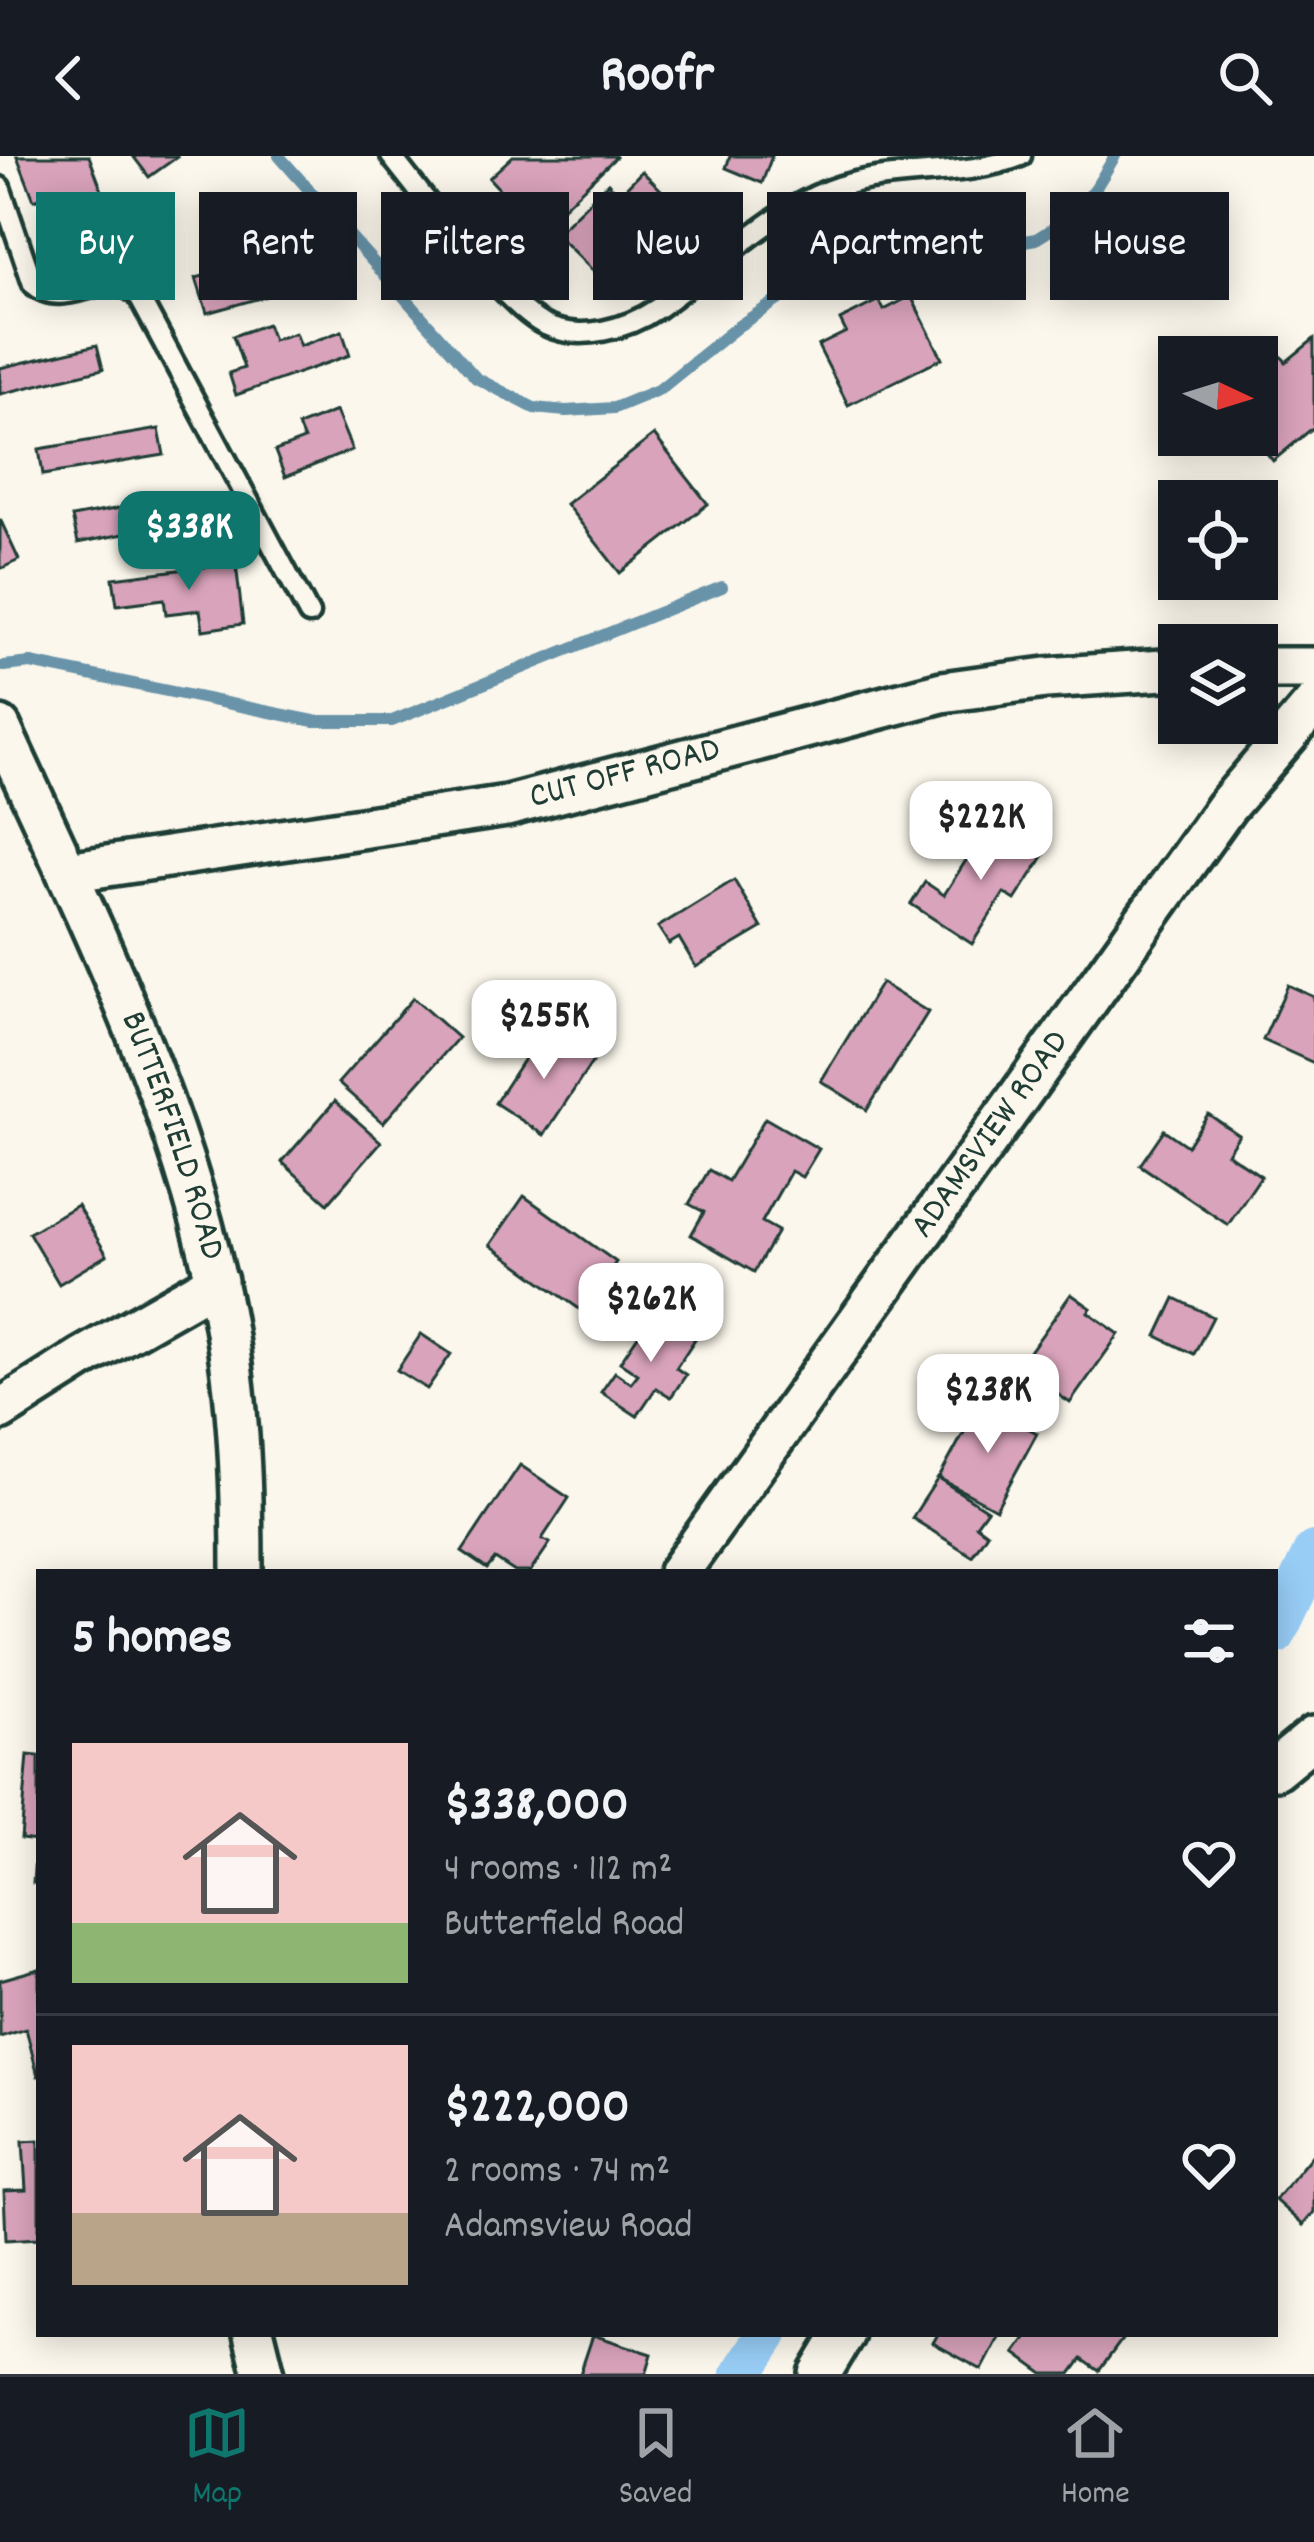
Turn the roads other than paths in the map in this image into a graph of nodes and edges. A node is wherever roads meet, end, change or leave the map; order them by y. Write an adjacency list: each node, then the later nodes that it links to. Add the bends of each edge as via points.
1 (391, 156): 2 (lane, via 526,314 566,333 618,328 655,310 813,196 850,182)
2 (1022, 156)
3 (0, 187): 4 (lane)
4 (8, 240): 5 (lane, via 40,291 61,295 108,283 139,295)
5 (309, 614)
6 (1278, 668): 7 (street)
7 (1314, 668)
8 (1158, 670): 11 (street, CUT OFF ROAD, via 942,692 507,806)
9 (1314, 704): 15 (street, ADAMSVIEW ROAD, via 1226,807)
10 (0, 727): 11 (street, BUTTERFIELD ROAD)
11 (67, 872): 12 (street, BUTTERFIELD ROAD, via 168,1114)
12 (217, 1281): 13 (street); 14 (street, BUTTERFIELD ROAD, via 242,1486)
13 (0, 1410)
14 (242, 1569)
15 (681, 1569)
16 (1314, 1737): 17 (street)
17 (1278, 1767)
18 (255, 2337): 20 (street)
19 (842, 2337): 21 (street)
20 (264, 2374)
21 (820, 2374)

